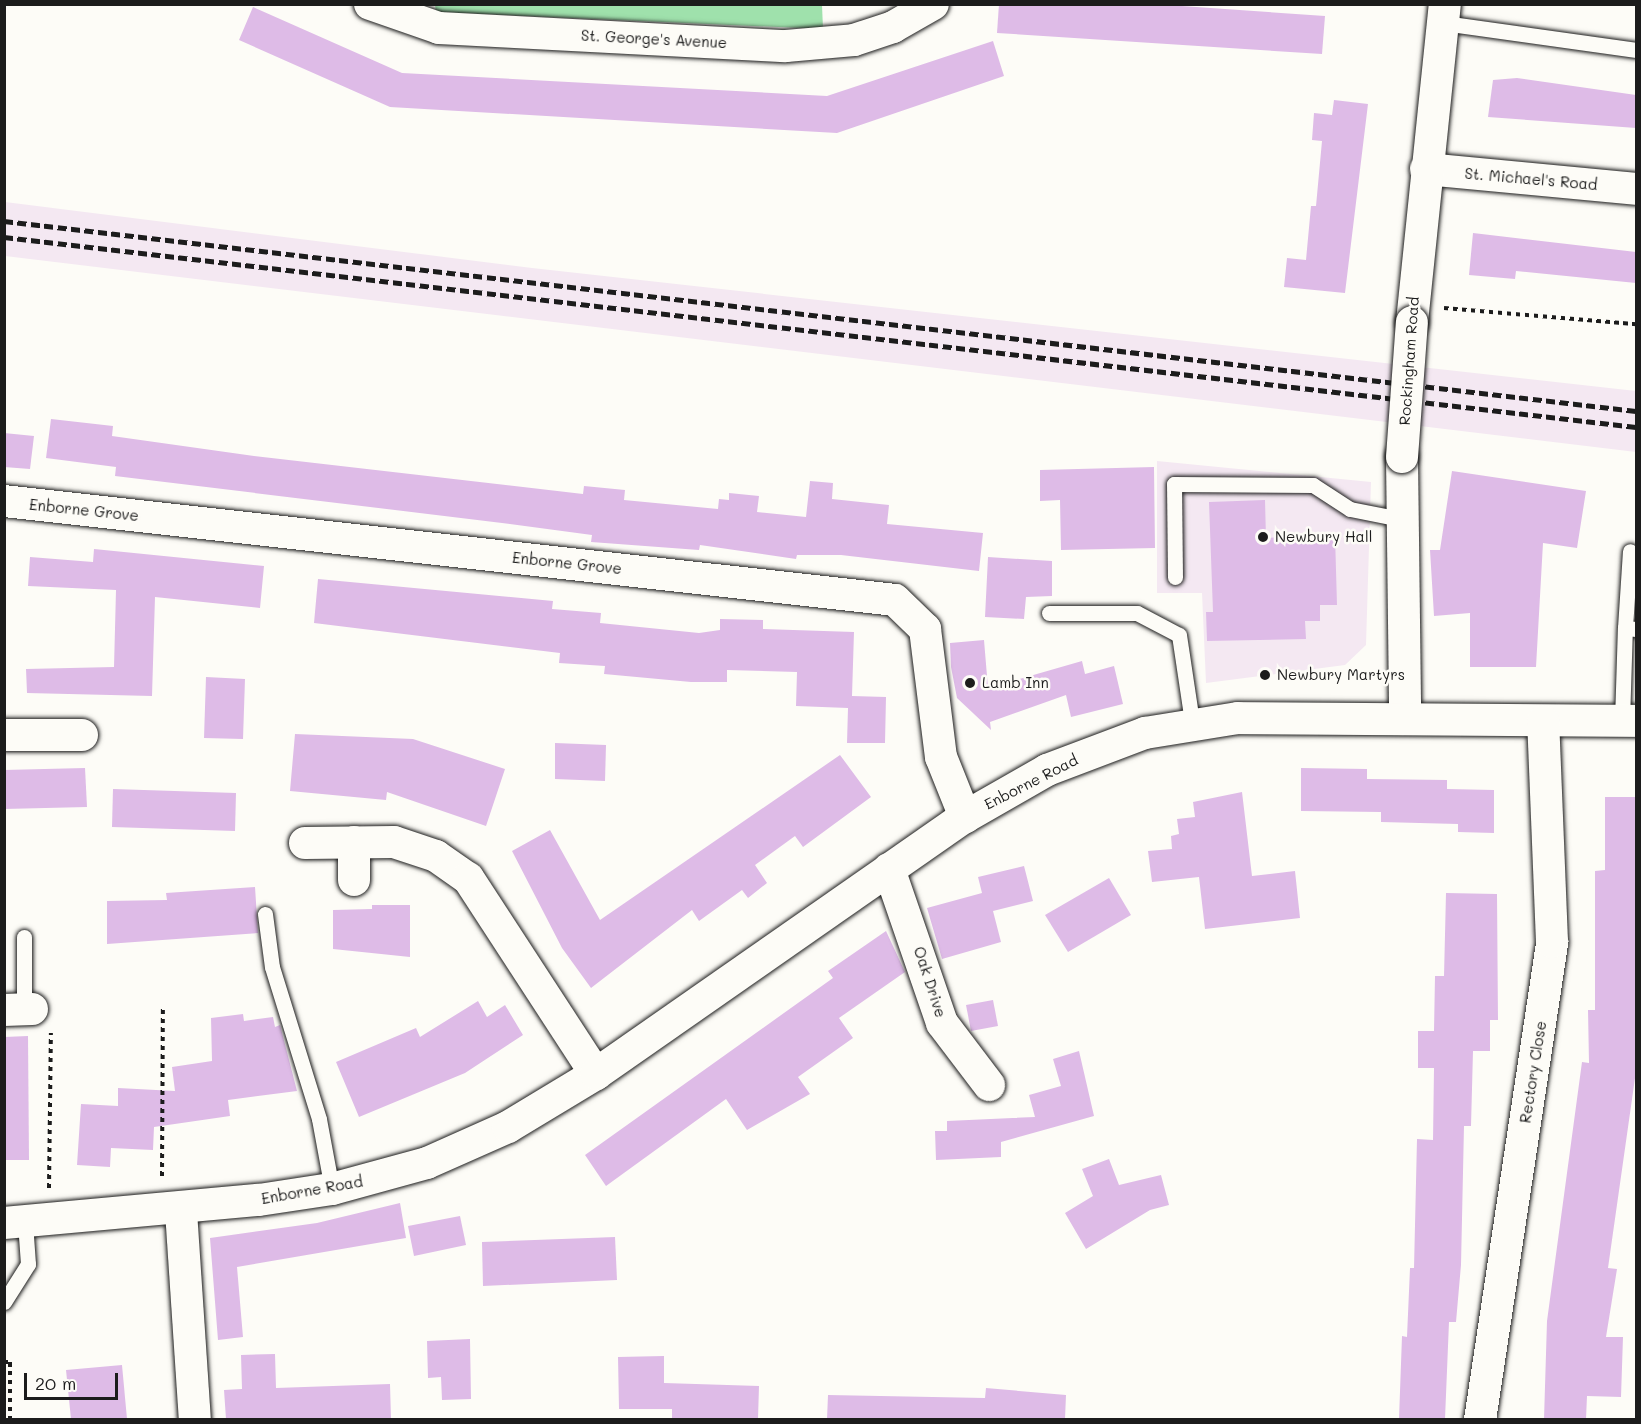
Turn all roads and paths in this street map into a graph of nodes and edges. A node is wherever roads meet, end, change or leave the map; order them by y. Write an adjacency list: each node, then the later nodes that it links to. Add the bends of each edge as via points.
1 (370, 4): 2 (street, St. George's Avenue, via 439,28 786,46 854,40)
2 (933, 4)
3 (1444, 14): 4 (lane); 5 (street, Rockingham Road)
4 (1636, 50)
5 (1426, 169): 6 (street, St. Michael's Road); 7 (street, Rockingham Road)
6 (1636, 189)
7 (1413, 313): 8 (path); 10 (street, Rockingham Road, bridge, via 1402,457)
8 (1636, 324)
9 (4, 501): 21 (street, Enborne Grove, via 895,600 925,629 940,757)
10 (1405, 520): 12 (lane, via 1350,509 1313,485 1174,484); 15 (street, Rockingham Road)
11 (1630, 551): 14 (lane)
12 (1175, 578)
13 (1049, 613): 18 (lane, via 1137,613 1179,635)
14 (1630, 629): 17 (lane)
15 (1405, 719): 16 (street, Enborne Road); 18 (street, Enborne Road)
16 (1544, 721): 17 (street, Enborne Road); 39 (street, Rectory Close, via 1552,942)
17 (1629, 721)
18 (1192, 722): 21 (street, Enborne Road, via 1094,750)
19 (4, 735): 20 (street)
20 (82, 735)
21 (964, 817): 24 (street, Enborne Road)
22 (354, 842): 23 (street); 25 (street); 30 (street, via 405,846 436,856 468,878)
23 (305, 843)
24 (889, 869): 30 (street, Enborne Road); 31 (street, Oak Drive, via 942,1023)
25 (354, 880)
26 (265, 914): 32 (lane, via 272,967 320,1119)
27 (24, 937): 29 (lane)
28 (163, 1006): 33 (path)
29 (20, 1010): 34 (path, via 51,1034)
30 (596, 1074): 32 (street, Enborne Road, via 508,1127 427,1163)
31 (989, 1085)
32 (332, 1189): 33 (street, Enborne Road)
33 (171, 1212): 34 (street, Enborne Road); 38 (street)
34 (27, 1222): 35 (lane, via 28,1264)
35 (4, 1302)
36 (4, 1362): 37 (path, via 10,1362)
37 (10, 1419)
38 (195, 1419)
39 (1480, 1419)

